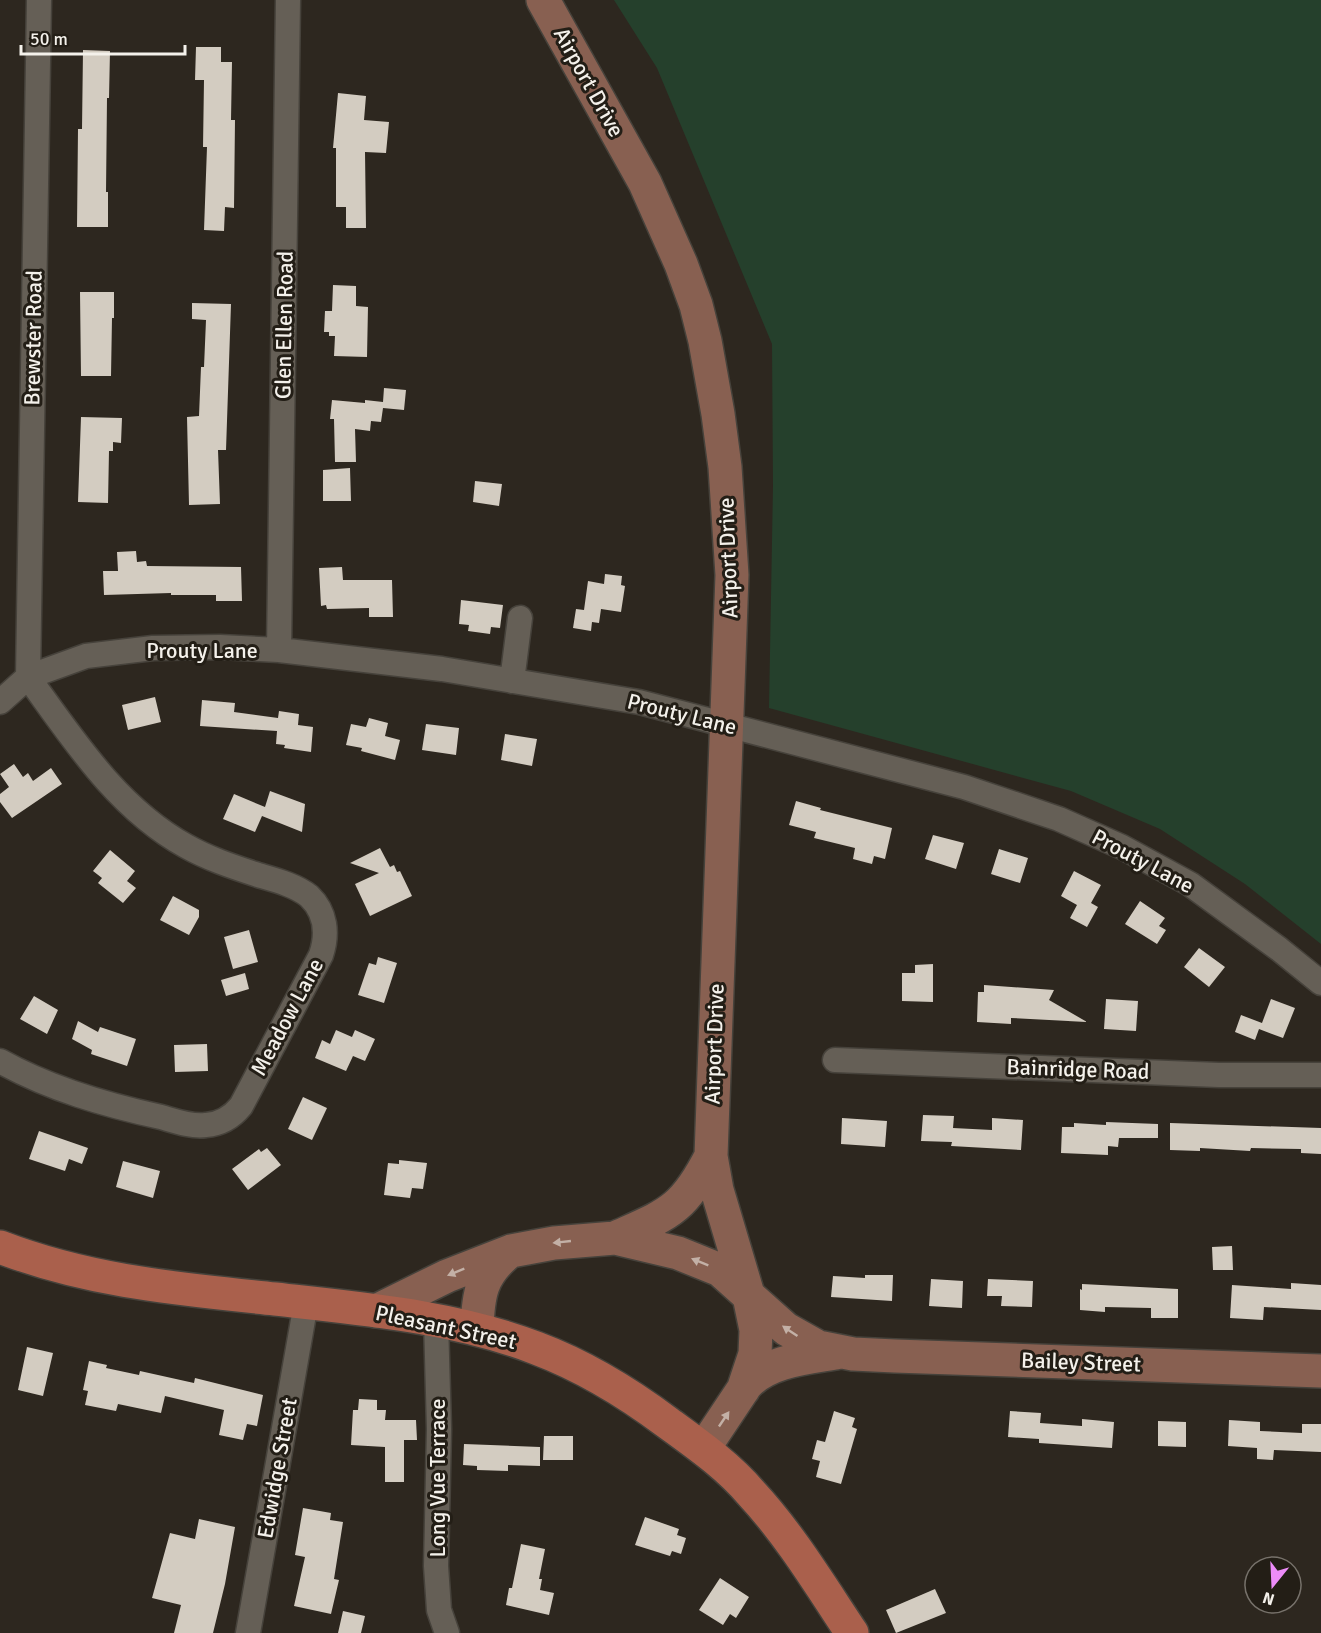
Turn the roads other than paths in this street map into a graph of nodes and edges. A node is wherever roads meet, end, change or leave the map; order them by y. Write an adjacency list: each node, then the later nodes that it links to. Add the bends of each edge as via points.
1 (39, 0): 6 (street, Brewster Road)
2 (288, 0): 5 (street, Glen Ellen Road)
3 (543, 0): 9 (main road, Airport Drive, via 645,183 681,264 703,332 720,424 731,564)
4 (520, 618): 7 (street)
5 (279, 650): 6 (street, Prouty Lane, via 153,648 86,656); 7 (street, Prouty Lane)
6 (28, 676): 8 (street, Prouty Lane); 12 (street, Meadow Lane, via 93,767 124,798 185,846 302,892 314,902 326,928 321,955 241,1106 217,1124 191,1124 123,1108 73,1093)
7 (512, 681): 9 (street, Prouty Lane, via 639,702)
8 (0, 702)
9 (726, 725): 10 (street, Prouty Lane, via 964,787 1059,819 1190,884); 14 (main road, Airport Drive)
10 (1321, 983)
11 (835, 1060): 13 (street, Bainridge Road, via 1219,1075)
12 (0, 1061)
13 (1321, 1075)
14 (711, 1156): 15 (main road, Airport Drive, via 697,1183 680,1203 657,1219); 18 (main road, Airport Drive, via 725,1221)
15 (615, 1238): 17 (main road, Airport Drive, one-way to 17); 18 (main road, Airport Drive, one-way to 15, via 720,1270 678,1253)
16 (0, 1247): 19 (main road, Pleasant Street, via 96,1276)
17 (511, 1251): 20 (main road, Airport Drive, one-way to 20, via 447,1276); 22 (main road, via 492,1268 483,1283)
18 (748, 1295): 23 (main road, Bailey Street, one-way to 18, via 818,1347 795,1335); 25 (main road, Airport Drive, via 757,1342)
19 (306, 1303): 20 (main road, Pleasant Street); 27 (street, Edwidge Street)
20 (376, 1311): 21 (main road, Pleasant Street)
21 (436, 1321): 22 (main road, Pleasant Street); 28 (street, Long Vue Terrace, via 436,1566 439,1610)
22 (477, 1329): 26 (main road, Pleasant Street, via 538,1349 597,1376)
23 (841, 1352): 24 (main road, Bailey Street); 25 (main road, Bailey Street, via 773,1367 755,1376)
24 (1321, 1371)
25 (743, 1390): 26 (main road, Bailey Street, one-way to 25)
26 (704, 1448): 29 (main road, Pleasant Street, via 769,1513)
27 (248, 1633)
28 (447, 1633)
29 (852, 1633)

